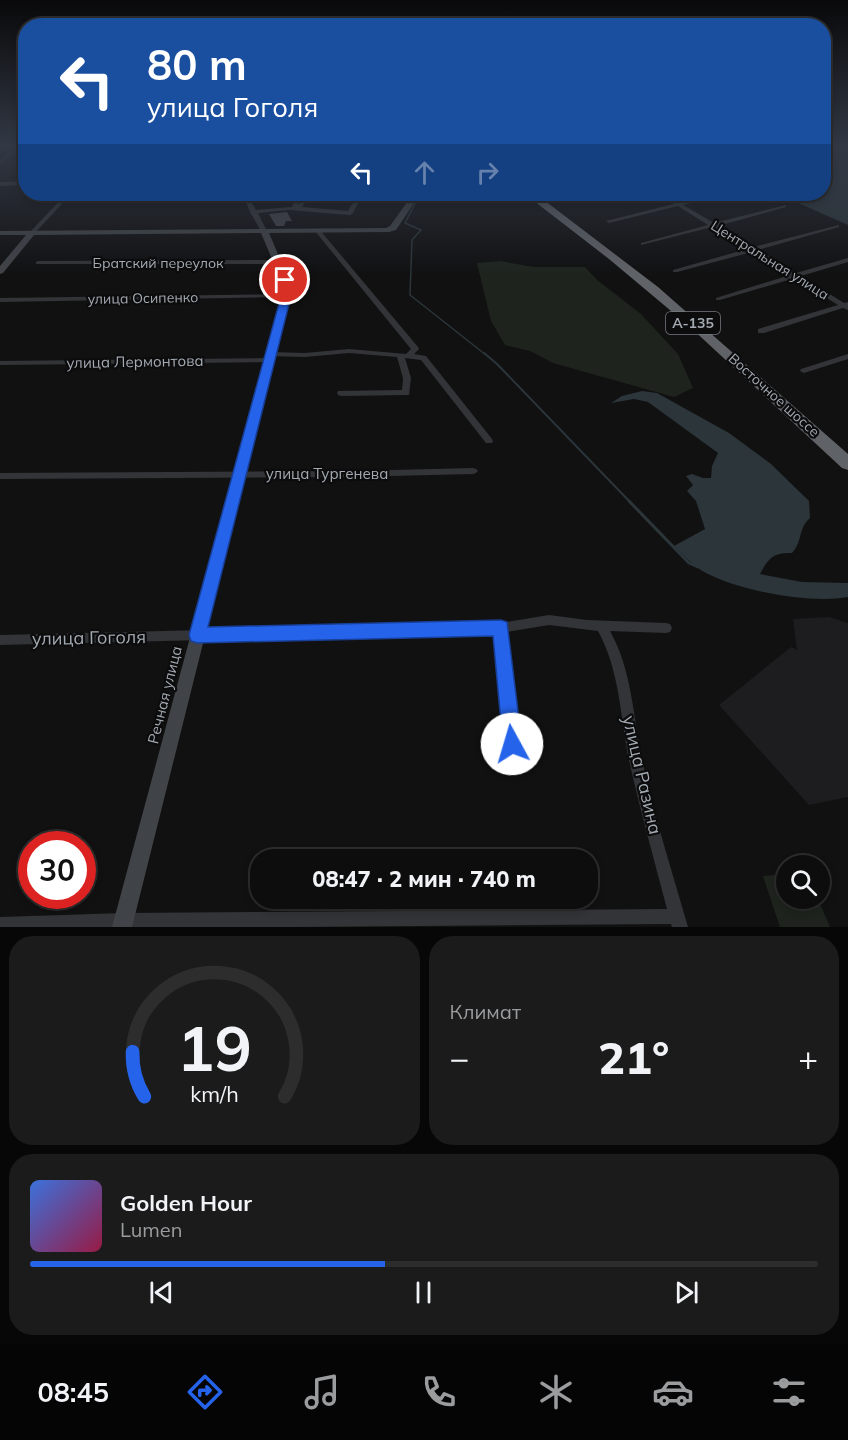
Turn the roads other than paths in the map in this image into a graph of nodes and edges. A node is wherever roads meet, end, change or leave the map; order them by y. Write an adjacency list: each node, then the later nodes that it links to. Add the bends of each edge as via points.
1 (62, 201): 23 (street)
2 (248, 201): 15 (street)
3 (296, 201): 13 (street)
4 (302, 201): 13 (street)
5 (356, 201): 13 (street, via 350,213)
6 (411, 201): 20 (street, via 393,228)
7 (540, 201): 14 (highway, Восточное шоссе / А-135)
8 (551, 201): 16 (highway, Восточное шоссе / А-135)
9 (674, 201): 11 (street, Центральная улица)
10 (691, 201): 11 (street)
11 (679, 204): 17 (street); 18 (street, Центральная улица)
12 (784, 206): 18 (street)
13 (296, 208): 15 (street)
14 (553, 210): 16 (highway, via 580,226); 46 (highway, Восточное шоссе / А-135, via 701,329)
15 (253, 212): 21 (street)
16 (573, 217): 45 (highway, Восточное шоссе / А-135, via 691,311)
17 (609, 221)
18 (713, 225): 24 (street); 26 (street, Центральная улица)
19 (837, 226): 26 (street)
20 (317, 230): 21 (street); 38 (street, via 415,349)
21 (264, 231): 23 (street); 28 (street, Речная улица)
22 (4, 233): 23 (street); 25 (street, via 21,237)
23 (32, 233): 25 (street)
24 (643, 244)
25 (22, 245): 31 (street)
26 (754, 250): 30 (street); 32 (street, Центральная улица)
27 (848, 260): 32 (street)
28 (277, 262): 29 (street, Братский переулок); 33 (street, Речная улица, via 287,286)
29 (38, 263)
30 (675, 270)
31 (0, 271)
32 (796, 276): 34 (street); 36 (street, Центральная улица)
33 (286, 296): 35 (street, улица Осипенко); 40 (street, Речная улица)
34 (718, 299)
35 (0, 300)
36 (846, 305): 37 (street)
37 (761, 331)
38 (404, 356): 40 (street, via 349,351); 43 (street, via 406,393); 44 (street, via 423,358)
39 (848, 356): 42 (street)
40 (270, 357): 41 (street, улица Лермонтова); 48 (street, Речная улица)
41 (0, 363)
42 (804, 371)
43 (341, 393)
44 (489, 441)
45 (848, 451)
46 (848, 464)
47 (473, 471): 48 (street, улица Тургенева)
48 (240, 474): 49 (street, улица Тургенева); 53 (street, Речная улица)
49 (0, 476)
50 (601, 625): 51 (street, улица Гоголя, via 549,620); 52 (street, улица Гоголя); 56 (street, улица Разина, via 619,662 636,760)
51 (501, 627): 53 (street, улица Гоголя); 55 (street)
52 (666, 628)
53 (197, 635): 54 (street, улица Гоголя); 57 (street, Речная улица)
54 (0, 640)
55 (512, 744)
56 (678, 922): 57 (street)
57 (123, 924): 58 (street)
58 (0, 925)

